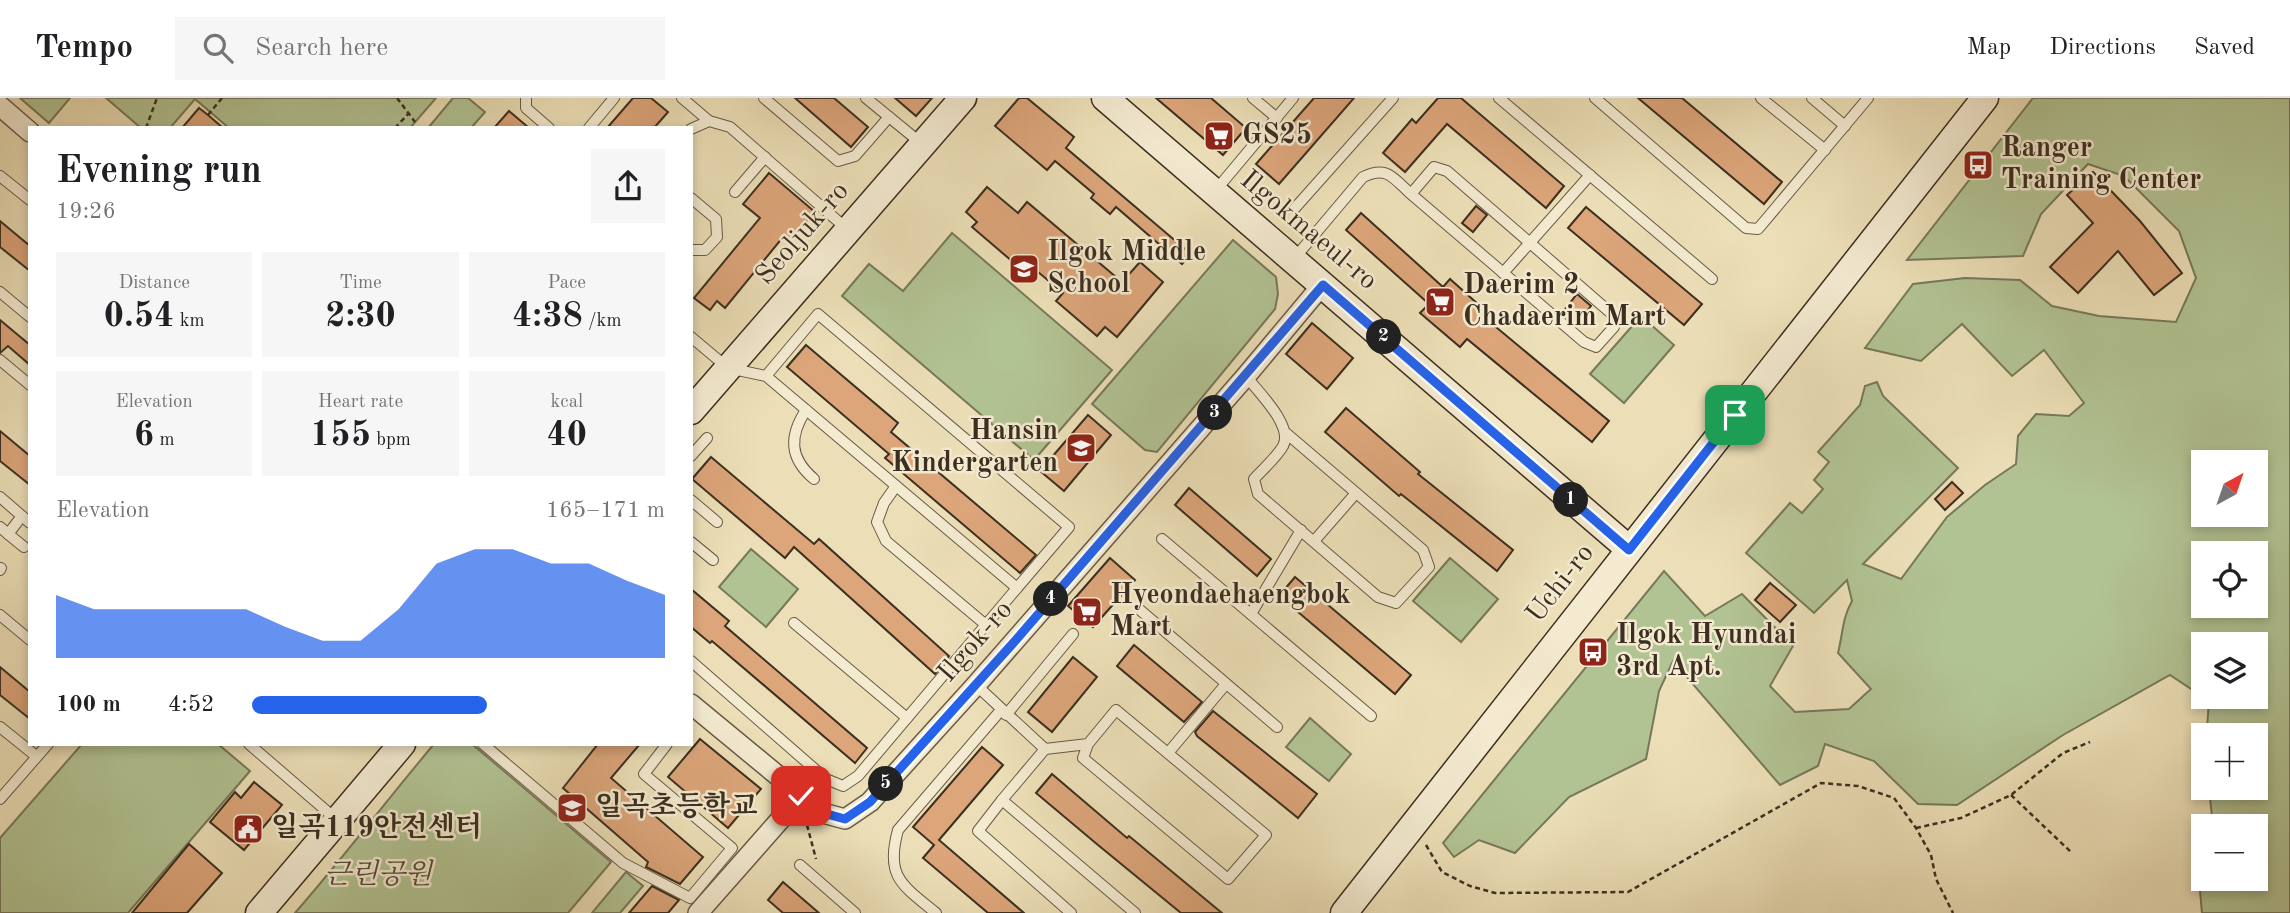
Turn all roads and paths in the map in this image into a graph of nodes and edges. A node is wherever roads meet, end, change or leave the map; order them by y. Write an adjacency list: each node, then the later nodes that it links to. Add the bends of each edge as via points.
1 (158, 98): 27 (path)
2 (222, 98): 22 (path)
3 (397, 98): 21 (path)
4 (526, 98): 29 (lane, via 526,108)
5 (614, 98): 30 (lane)
6 (682, 98): 25 (lane)
7 (764, 98): 23 (lane, via 838,161 855,156)
8 (963, 98): 34 (main road, Seoljuk-ro)
9 (1105, 98): 40 (main road, Ilgokmaeul-ro)
10 (1254, 98): 24 (lane)
11 (1293, 98): 24 (lane)
12 (1393, 98): 44 (lane)
13 (1499, 98): 37 (lane)
14 (1595, 98): 35 (lane, via 1746,228 1758,229)
15 (1761, 98): 35 (lane)
16 (1812, 98): 31 (lane)
17 (1868, 98): 31 (lane)
18 (1985, 98): 78 (main road, Uchi-ro)
19 (871, 100): 23 (lane)
20 (0, 106): 33 (street)
21 (408, 114): 26 (path); 28 (path)
22 (208, 115)
23 (889, 117): 34 (lane)
24 (1277, 118): 40 (lane)
25 (709, 121): 32 (lane); 36 (lane, via 730,127)
26 (415, 122)
27 (147, 126)
28 (397, 126)
29 (547, 126)
30 (591, 126)
31 (1845, 126): 35 (lane)
32 (693, 128)
33 (28, 130)
34 (923, 144): 45 (main road, Seoljuk-ro)
35 (1825, 150)
36 (765, 157): 39 (lane); 45 (lane)
37 (1590, 175): 46 (lane); 50 (lane)
38 (0, 176): 42 (lane)
39 (734, 192)
40 (1214, 193): 48 (main road, Ilgokmaeul-ro)
41 (1411, 194): 46 (lane, via 1434,167 1447,171); 48 (lane, via 1387,172 1363,177); 49 (lane)
42 (28, 198)
43 (693, 200): 47 (lane, via 716,219 717,237 705,250)
44 (1295, 208)
45 (848, 230): 56 (main road, Seoljuk-ro)
46 (1530, 242): 49 (lane); 49 (lane, via 1612,314 1614,327 1596,347 1584,342)
47 (693, 250)
48 (1293, 260): 51 (main road, Ilgokmaeul-ro)
49 (1503, 273)
50 (1712, 279)
51 (1323, 285): 58 (street, Ilgok-ro); 78 (main road, Ilgokmaeul-ro)
52 (0, 292): 53 (lane)
53 (28, 315)
54 (693, 337): 56 (lane)
55 (0, 360): 59 (lane)
56 (728, 368): 57 (lane); 60 (main road, Seoljuk-ro)
57 (766, 376): 61 (lane); 80 (lane, via 818,314 1069,527)
58 (1246, 376): 62 (lane, via 1280,418); 90 (street, Ilgok-ro)
59 (28, 383)
60 (693, 409)
61 (806, 411): 65 (lane, via 794,428 794,446 802,469); 66 (lane)
62 (1286, 433): 67 (lane); 72 (lane, via 1284,444 1254,479 1258,494)
63 (707, 438): 64 (lane)
64 (693, 454)
65 (814, 479)
66 (896, 486): 80 (lane); 85 (lane, via 877,522 886,541)
67 (1356, 493): 75 (lane); 75 (lane, via 1423,550 1429,567 1396,603 1378,597)
68 (0, 497): 70 (lane)
69 (693, 502): 71 (lane)
70 (26, 519): 73 (lane)
71 (717, 522)
72 (1301, 530): 75 (lane); 82 (lane)
73 (4, 531): 77 (lane)
74 (1162, 539): 82 (lane)
75 (1315, 540)
76 (693, 544): 79 (lane)
77 (24, 547)
78 (1629, 550): 114 (main road, Uchi-ro)
79 (713, 560)
80 (1017, 588): 85 (lane)
81 (1140, 610): 89 (lane)
82 (1251, 614): 93 (lane)
83 (0, 615): 87 (lane)
84 (794, 623): 94 (lane)
85 (986, 625): 94 (lane)
86 (1073, 634): 92 (lane)
87 (28, 638)
88 (693, 664): 94 (lane, via 826,779 843,786 858,776)
89 (1226, 684): 96 (lane); 105 (lane)
90 (976, 685): 92 (lane); 110 (street, Ilgok-ro, via 870,802 845,819 823,813)
91 (693, 708): 110 (street, Ilgok-ro)
92 (1004, 713): 104 (lane); 124 (lane, via 898,830 892,849 898,881)
93 (1371, 716)
94 (907, 718)
95 (0, 727): 106 (lane)
96 (1278, 727)
97 (2090, 742): 109 (path, via 2063,753)
98 (1088, 744): 104 (lane); 105 (lane, via 1116,710); 105 (lane, via 1083,758 1228,880 1266,835)
99 (46, 746): 106 (lane)
100 (251, 746): 113 (lane)
101 (400, 746): 113 (main road)
102 (486, 746): 117 (lane)
103 (665, 746): 117 (lane, via 644,774 732,848 690,898)
104 (1045, 748): 112 (lane)
105 (1168, 753)
106 (36, 756): 108 (lane)
107 (0, 781): 108 (lane)
108 (9, 789): 111 (lane)
109 (2011, 794): 115 (path, via 1961,818); 116 (path)
110 (801, 796): 120 (path); 122 (street)
111 (0, 799)
112 (1002, 800): 125 (lane, via 978,831); 126 (lane)
113 (338, 820): 121 (main road)
114 (1413, 824): 115 (path, via 1442,872 1469,886 1495,893 1575,894 1628,892 1821,783 1858,786 1894,798); 127 (main road, Uchi-ro)
115 (1916, 828): 128 (path)
116 (2072, 853)
117 (623, 863): 119 (lane)
118 (800, 864): 120 (lane)
119 (645, 869)
120 (821, 883): 123 (lane)
121 (259, 913)
122 (698, 913)
123 (855, 913)
124 (936, 913)
125 (1071, 913)
126 (1135, 913)
127 (1344, 913)
128 (1953, 913)

